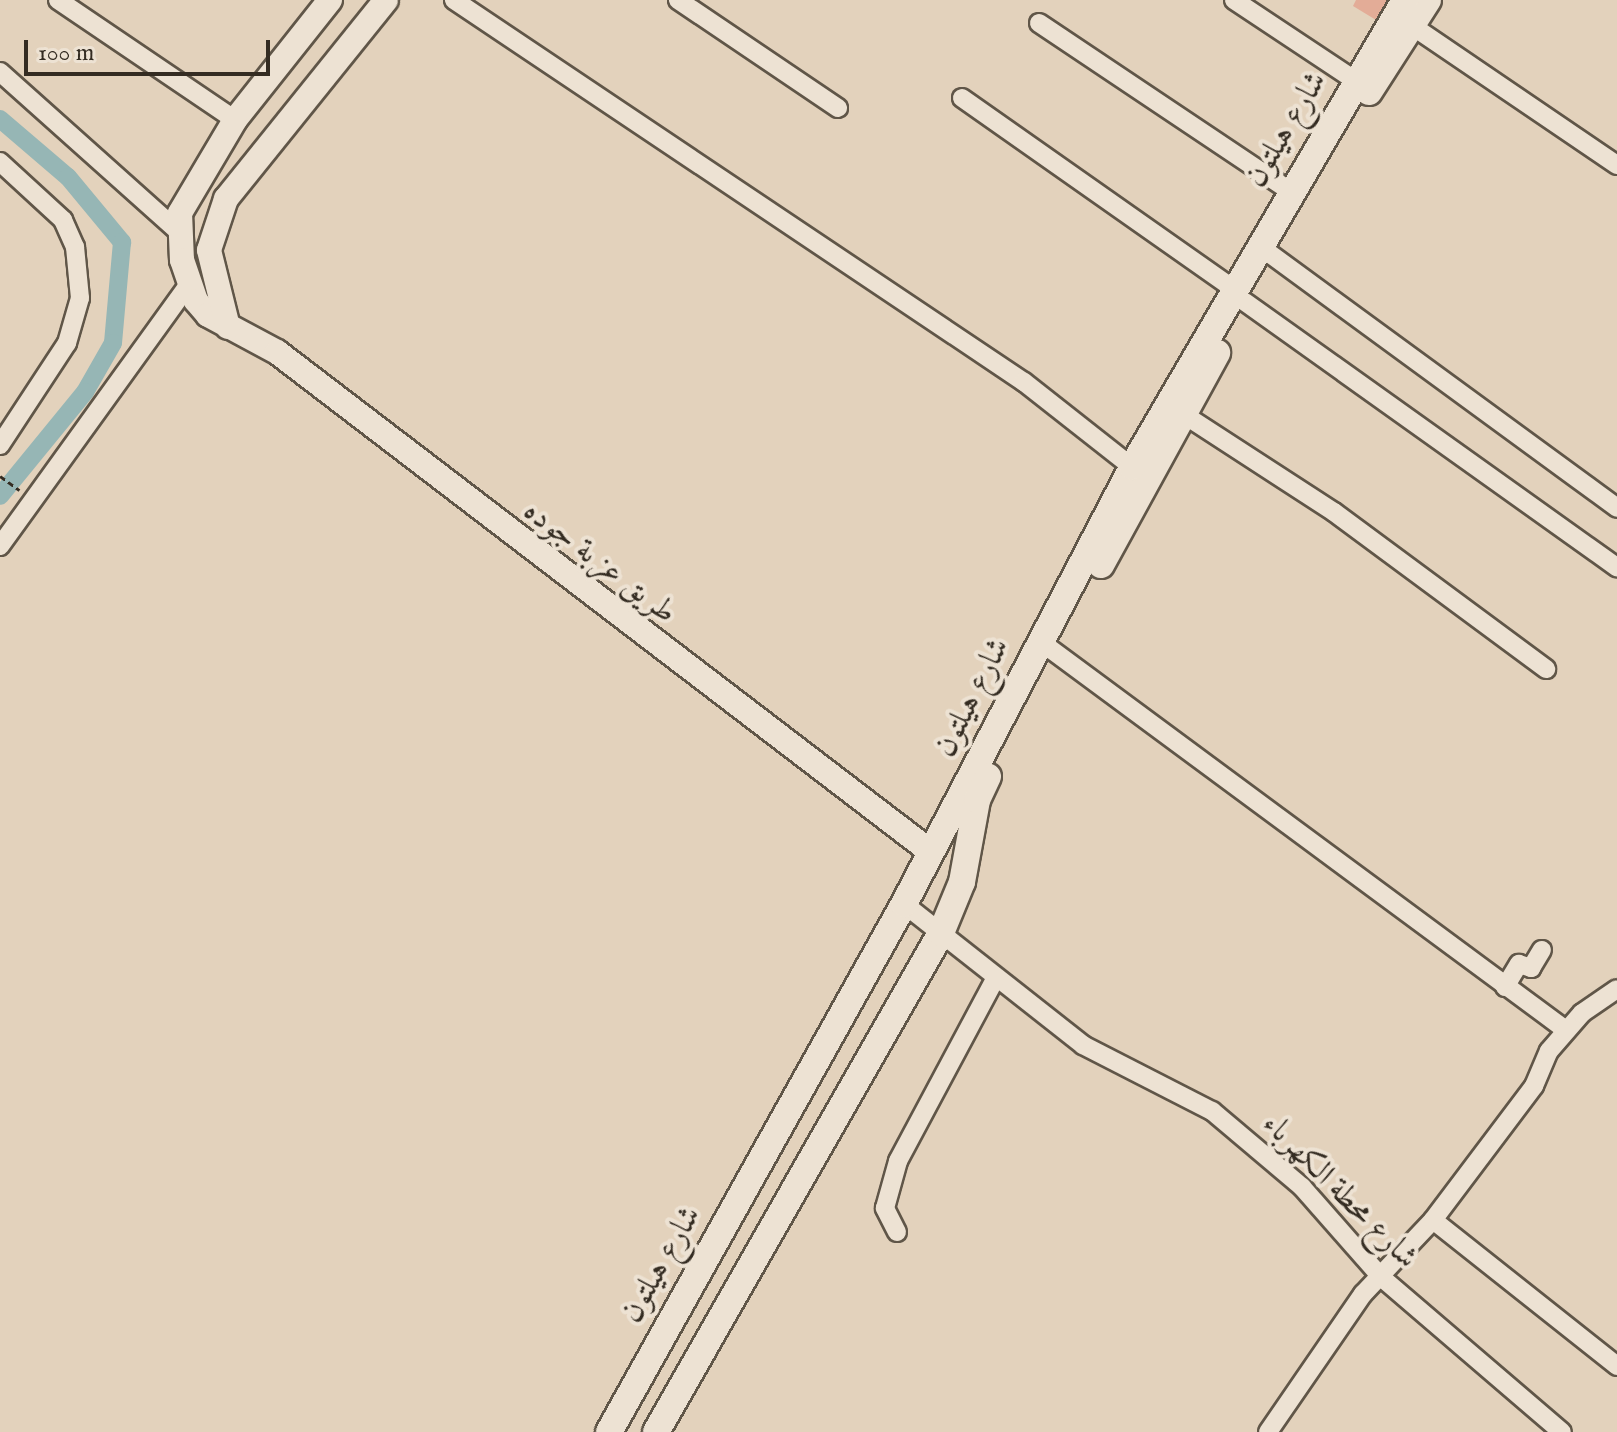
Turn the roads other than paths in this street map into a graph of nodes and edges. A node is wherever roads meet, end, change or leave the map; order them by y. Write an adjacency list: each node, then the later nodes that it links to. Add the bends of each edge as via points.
1 (58, 0): 14 (street)
2 (330, 0): 14 (street)
3 (386, 0): 19 (street, via 226,199)
4 (454, 0): 26 (street, via 1024,382)
5 (678, 0): 13 (street)
6 (1234, 0): 11 (street)
7 (1428, 0): 8 (main road, شارع هيلتون)
8 (1404, 14): 11 (main road, شارع هيلتون); 16 (street); 20 (main road, شارع هيلتون)
9 (1039, 23): 17 (street)
10 (0, 72): 18 (street)
11 (1356, 81): 17 (main road, شارع هيلتون)
12 (962, 98): 22 (street)
13 (838, 108)
14 (235, 120): 18 (street, via 205,163)
15 (0, 162): 25 (street, via 63,220 80,287 67,343)
16 (1617, 165)
17 (1290, 191): 20 (main road, شارع هيلتون)
18 (178, 231): 19 (street); 21 (street, طريق عزبة جوده)
19 (212, 232): 23 (street, via 210,269)
20 (1265, 250): 22 (main road, شارع هيلتون); 27 (street)
21 (190, 283): 23 (street, طريق عزبة جوده, via 208,315); 28 (street)
22 (1239, 295): 24 (main road, شارع هيلتون); 26 (main road, شارع هيلتون); 29 (street)
23 (228, 327): 32 (street, طريق عزبة جوده, via 277,352)
24 (1183, 414): 26 (main road, شارع هيلتون); 31 (street, via 1334,512)
25 (0, 445)
26 (1138, 472): 30 (main road, شارع هيلتون)
27 (1617, 508)
28 (0, 546)
29 (1617, 567)
30 (1047, 646): 32 (main road, شارع هيلتون); 34 (main road, شارع هيلتون, via 977,800 962,882); 37 (street)
31 (1546, 669)
32 (931, 852): 33 (main road, شارع هيلتون)
33 (904, 904): 34 (street, شارع محطة الكهرباء); 44 (main road, شارع هيلتون)
34 (941, 933): 36 (street, شارع محطة الكهرباء); 45 (main road, شارع هيلتون)
35 (1542, 950): 37 (street, via 1531,968 1519,964)
36 (995, 979): 41 (street, via 894,1171 885,1208); 42 (street, شارع محطة الكهرباء, via 1083,1045 1212,1111 1302,1187)
37 (1505, 987): 39 (street)
38 (1617, 989): 39 (street)
39 (1566, 1030): 40 (street)
40 (1433, 1220): 42 (street); 43 (street)
41 (897, 1232)
42 (1381, 1277): 46 (street); 47 (street, شارع محطة الكهرباء)
43 (1617, 1366)
44 (609, 1432)
45 (656, 1432)
46 (1268, 1432)
47 (1562, 1432)

